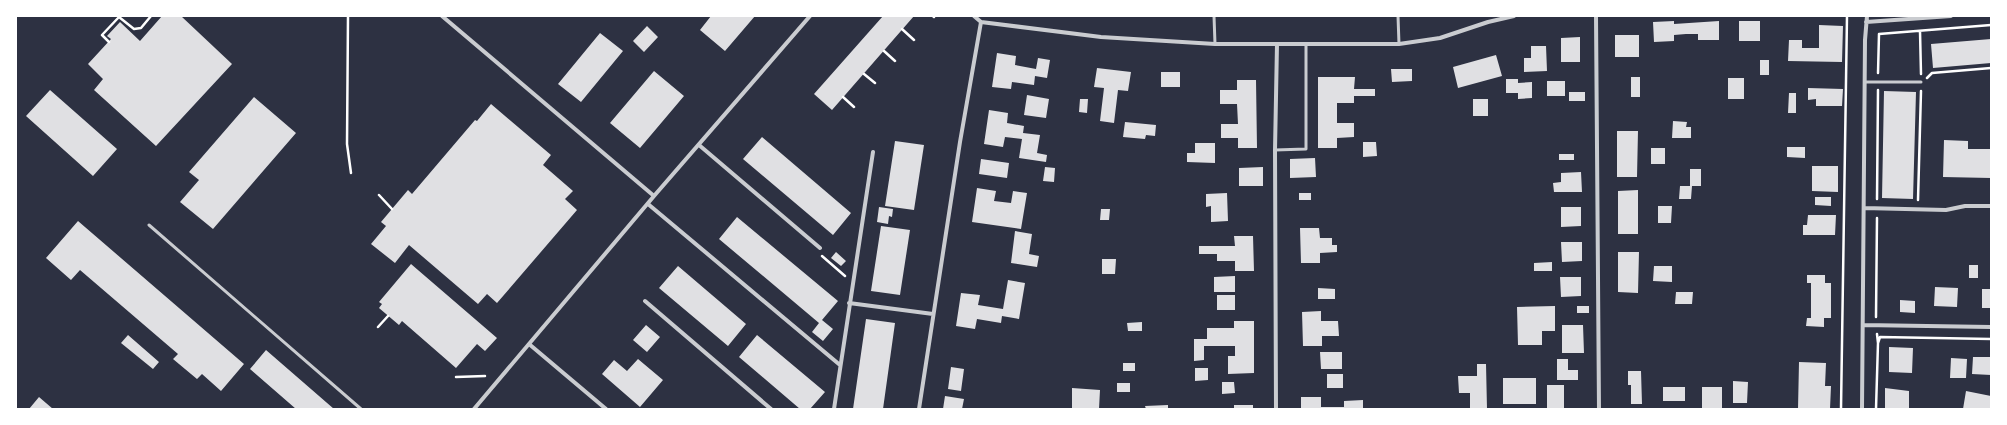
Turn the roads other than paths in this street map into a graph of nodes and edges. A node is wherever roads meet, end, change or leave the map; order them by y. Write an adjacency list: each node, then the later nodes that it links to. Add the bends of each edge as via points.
1 (442, 16): 21 (street)
2 (810, 16): 18 (street)
3 (974, 16): 10 (street)
4 (1214, 16): 12 (lane)
5 (1398, 16): 14 (lane)
6 (1514, 16): 14 (street, via 1440,38)
7 (1596, 16): 41 (street)
8 (1867, 16): 11 (street)
9 (1951, 16): 11 (street)
10 (981, 22): 12 (street, via 1100,37); 29 (street)
11 (1866, 22): 16 (street)
12 (1215, 44): 13 (street)
13 (1277, 44): 15 (street); 19 (street)
14 (1399, 44): 15 (street)
15 (1306, 45): 19 (lane, via 1306,150)
16 (1865, 82): 17 (lane); 24 (street)
17 (1921, 82)
18 (699, 145): 21 (street); 26 (street)
19 (1276, 150): 40 (street)
20 (873, 152): 28 (street)
21 (654, 196): 22 (street)
22 (648, 204): 32 (street); 33 (street)
23 (1991, 206): 24 (street, via 1965,206 1946,210)
24 (1864, 208): 30 (street)
25 (149, 225): 34 (lane)
26 (820, 248)
27 (646, 301): 37 (street)
28 (849, 303): 29 (street); 33 (street)
29 (932, 314): 39 (street)
30 (1863, 325): 31 (street); 42 (street)
31 (1991, 327)
32 (529, 344): 35 (street); 36 (street)
33 (840, 365): 38 (street)
34 (360, 409)
35 (474, 409)
36 (606, 409)
37 (771, 409)
38 (834, 409)
39 (919, 409)
40 (1276, 409)
41 (1599, 409)
42 (1862, 409)

